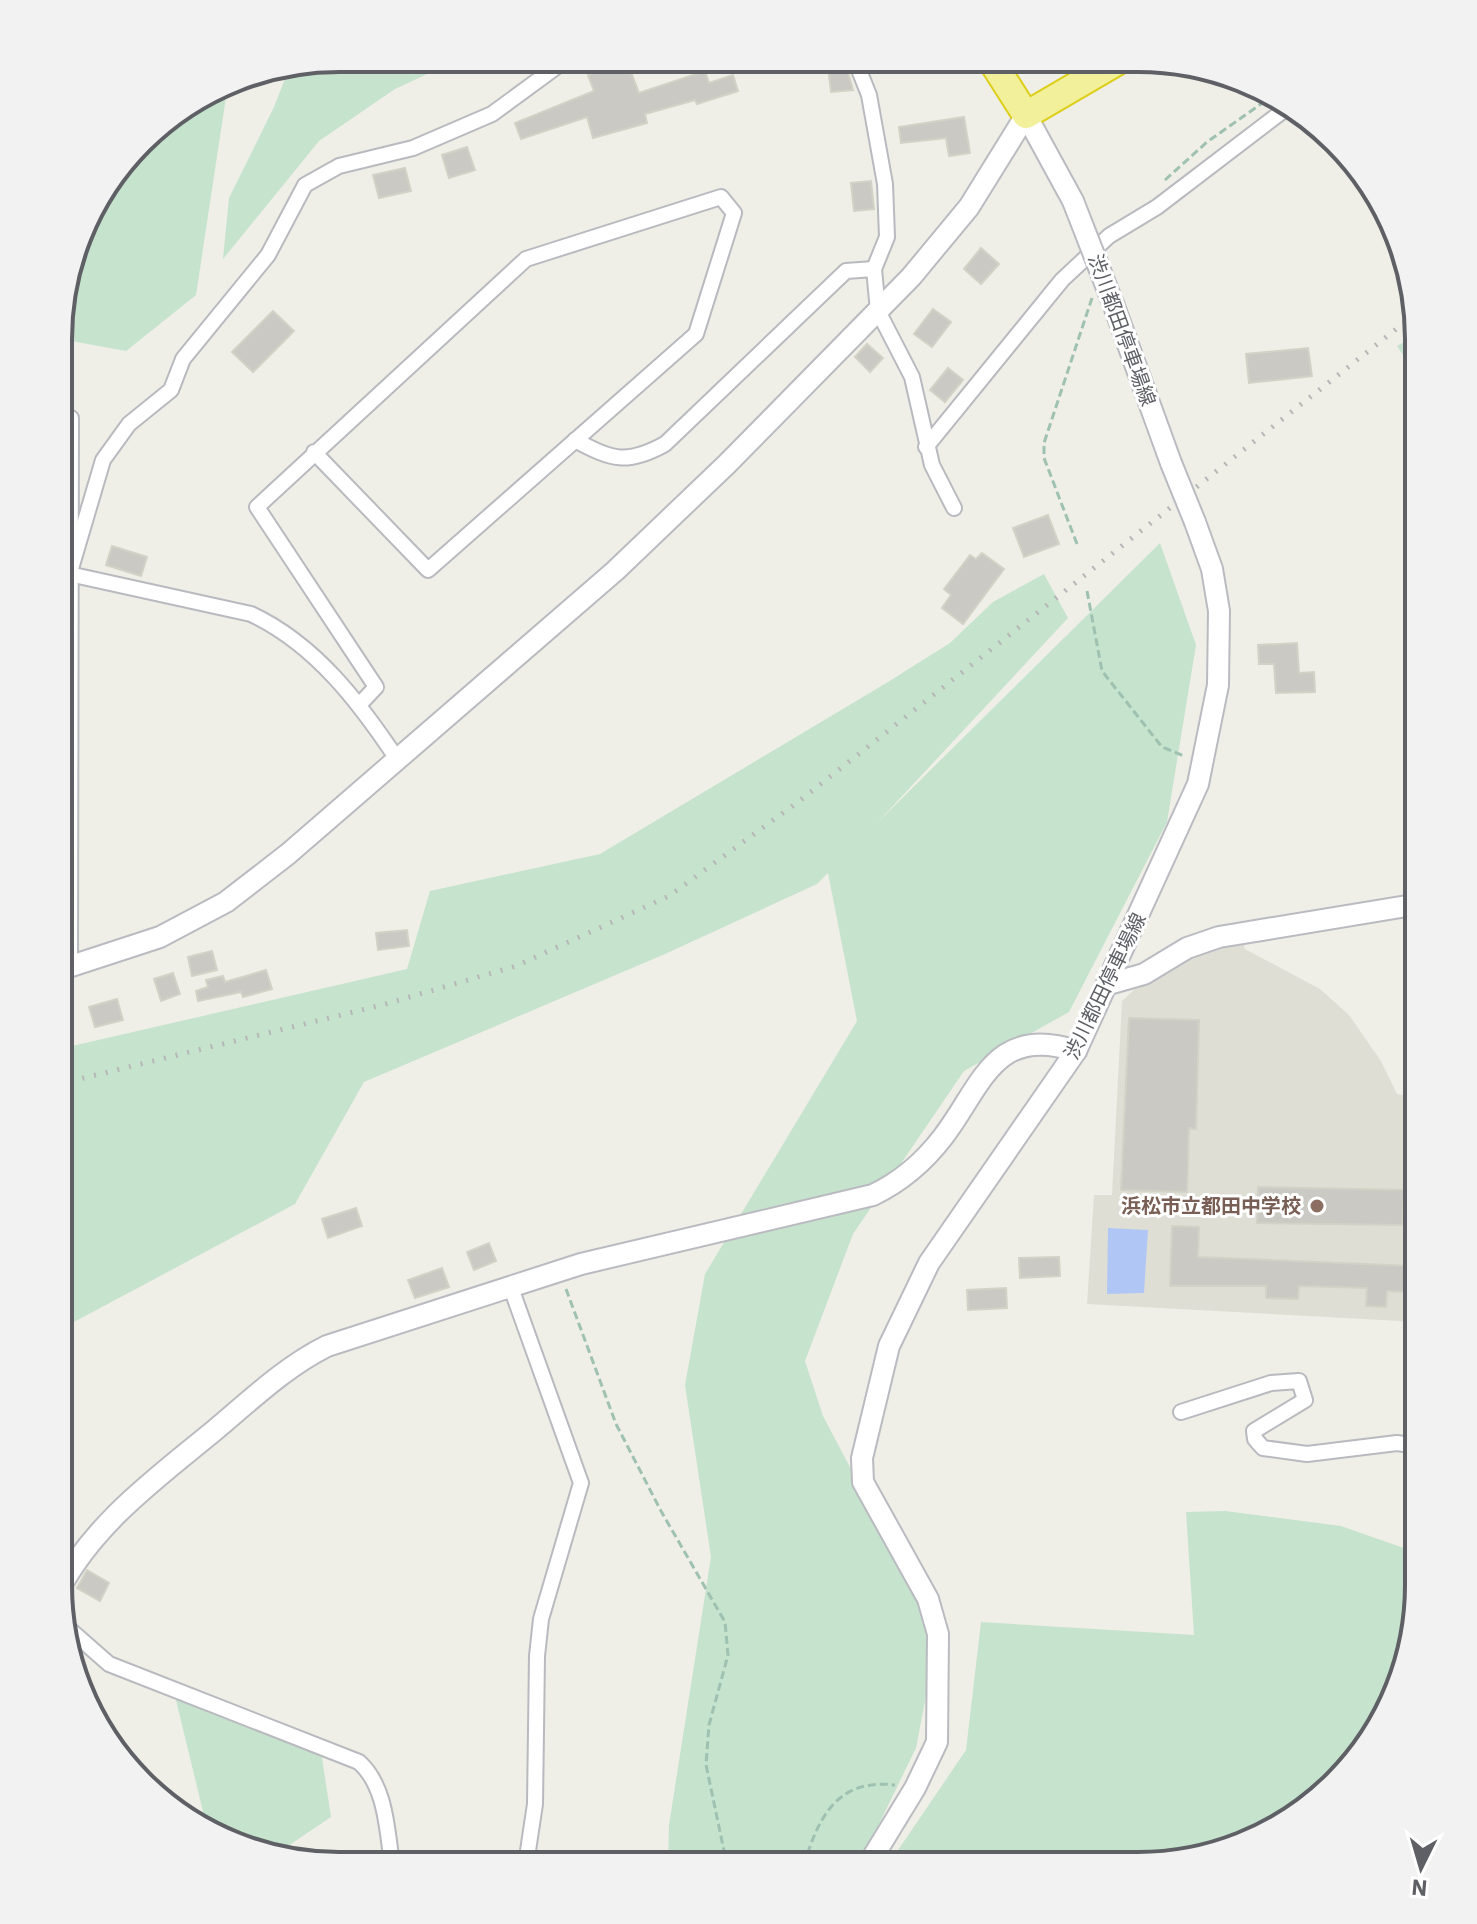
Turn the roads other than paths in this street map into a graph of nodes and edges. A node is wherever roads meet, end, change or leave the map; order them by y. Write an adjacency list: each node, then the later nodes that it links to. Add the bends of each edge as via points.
1 (549, 72): 13 (street, via 492,114 413,148 339,166 305,185 268,255 183,359 171,390 129,424 103,460)
2 (860, 72): 7 (street, via 885,184 887,237)
3 (999, 72): 6 (highway)
4 (1099, 72): 6 (highway)
5 (1280, 113): 10 (street, via 1109,236 1062,280)
6 (1026, 115): 8 (street, via 969,207); 19 (street, 渋川都田停車場線, bridge, via 1073,201 1114,306 1212,569 1219,611 1218,685 1198,784)
7 (874, 269): 8 (street); 9 (street, via 846,271 665,444 640,458 615,458)
8 (878, 311): 10 (street, via 912,377); 16 (street, via 615,571)
9 (575, 440): 11 (street, via 428,570); 11 (street, via 696,334 734,213 721,197 526,259)
10 (926, 447): 12 (street)
11 (314, 452): 15 (street, via 257,507 376,687)
12 (954, 508)
13 (72, 551)
14 (72, 574): 15 (street, via 251,614 305,649)
15 (360, 704): 16 (street)
16 (397, 759): 18 (street, via 226,902 160,937)
17 (1405, 906): 19 (street, via 1219,937 1187,948 1144,974)
18 (72, 965)
19 (1109, 984): 20 (street, 渋川都田停車場線)
20 (1076, 1051): 21 (street, via 1031,1044 1006,1053 984,1070 943,1137 904,1181 873,1195); 28 (street, 渋川都田停車場線, via 929,1263 889,1346 862,1458 863,1482 928,1599 938,1634 937,1742)
21 (510, 1285): 24 (street, via 327,1346 294,1363 121,1508); 27 (street, via 581,1483 541,1619 535,1804)
22 (1181, 1412): 23 (street, via 1271,1383 1299,1381 1305,1400 1254,1431 1263,1448 1307,1454)
23 (1404, 1444)
24 (72, 1565)
25 (77, 1636): 26 (street, via 109,1664 359,1762 370,1772 384,1809)
26 (390, 1852)
27 (528, 1852)
28 (876, 1852)

